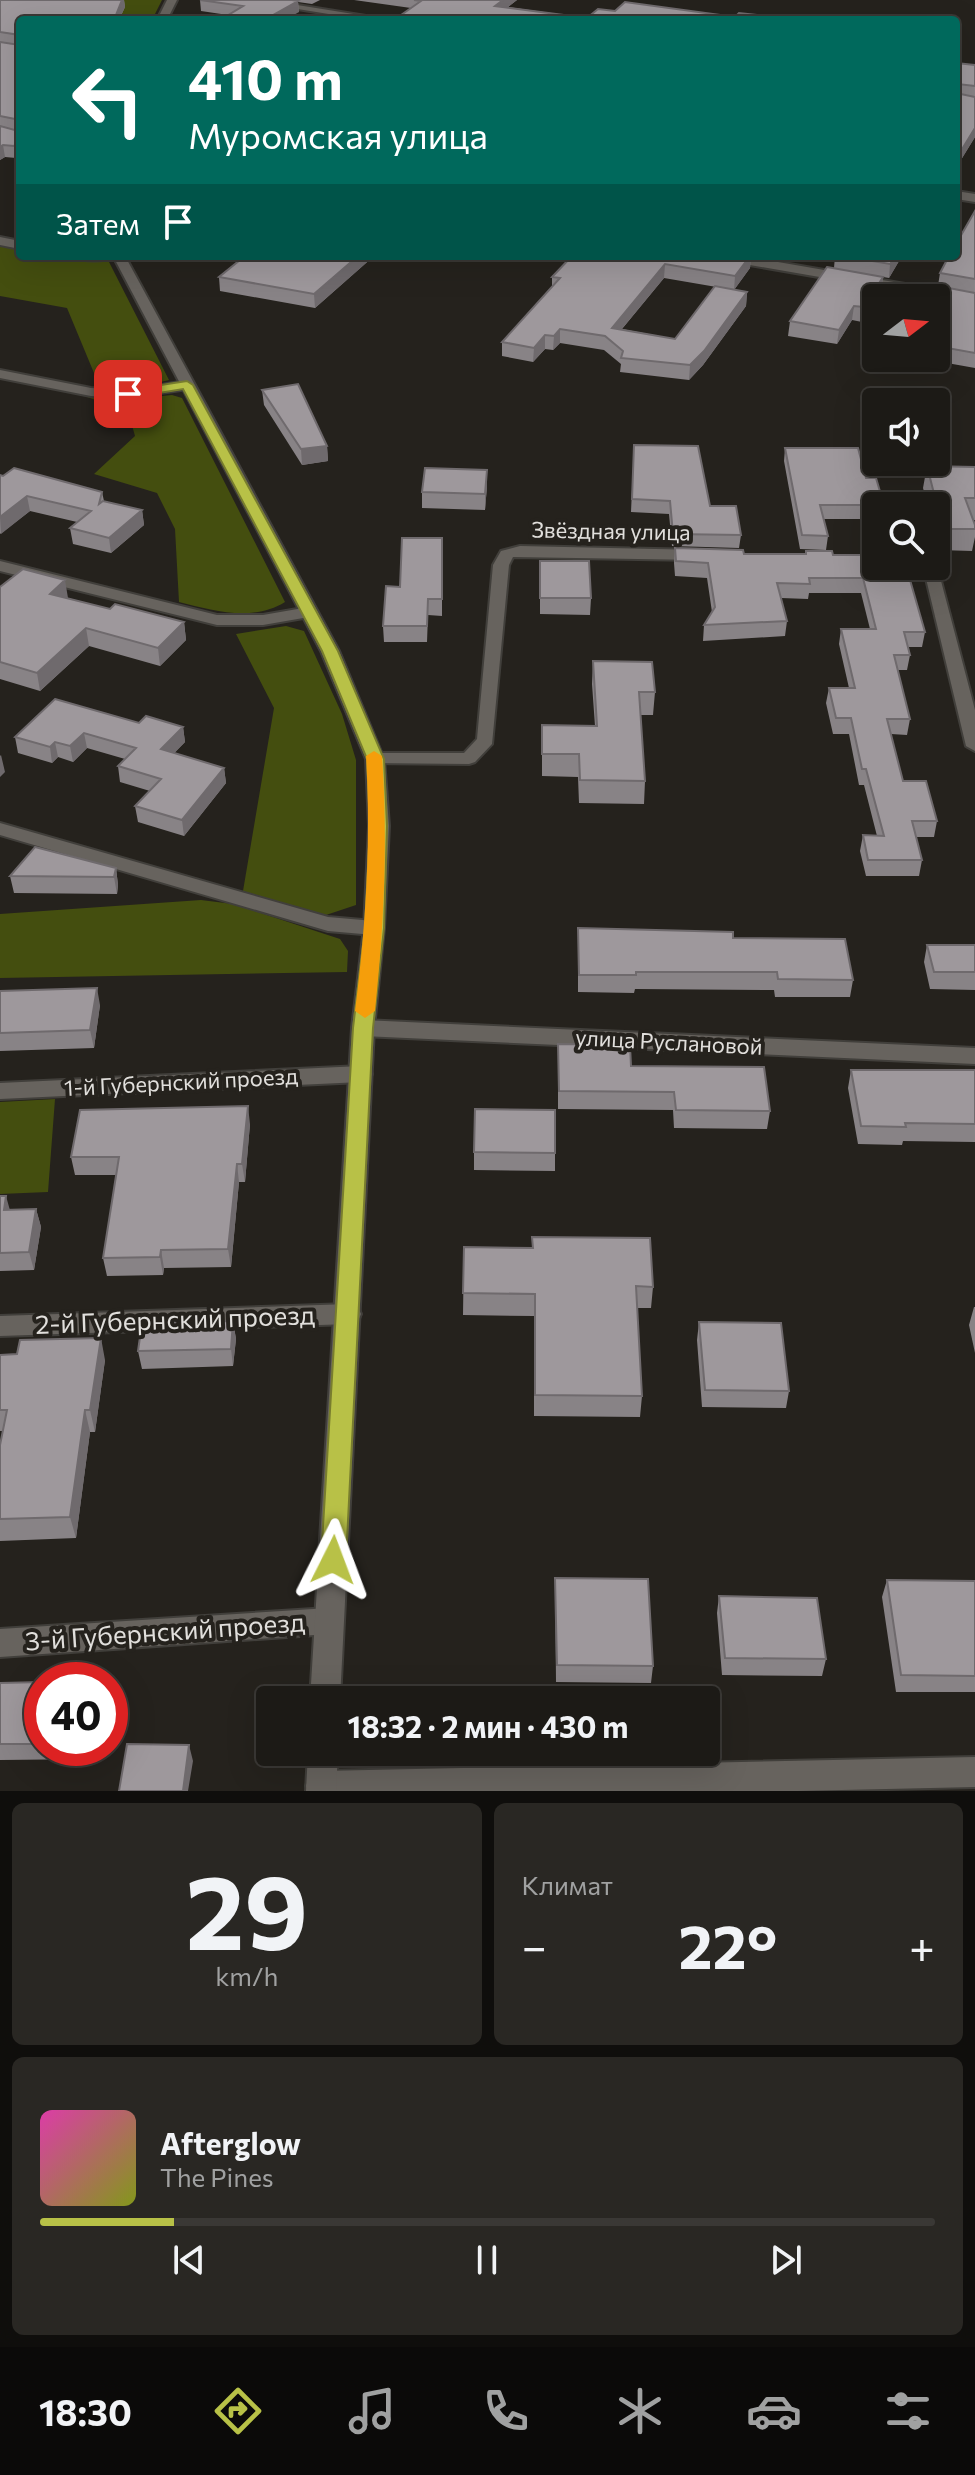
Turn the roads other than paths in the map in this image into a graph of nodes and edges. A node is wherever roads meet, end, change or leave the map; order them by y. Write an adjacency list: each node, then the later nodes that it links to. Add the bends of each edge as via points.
1 (246, 0): 2 (street)
2 (358, 16)
3 (121, 260): 7 (street)
4 (744, 260): 5 (street)
5 (975, 300)
6 (0, 374): 7 (street, via 103,393)
7 (187, 385): 11 (street)
8 (721, 556): 13 (street, Звёздная улица, via 507,554 501,565 486,740 469,758)
9 (0, 566): 11 (street, via 217,620)
10 (934, 580): 12 (street)
11 (309, 612): 13 (street)
12 (975, 746)
13 (375, 759): 15 (street, via 379,826)
14 (0, 829): 15 (street, via 328,924)
15 (374, 928): 16 (street)
16 (363, 1028): 17 (street, улица Руслановой); 18 (street)
17 (975, 1056)
18 (361, 1074): 19 (street, 1-й Губернский проезд); 20 (street)
19 (0, 1091)
20 (349, 1314): 21 (street, 2-й Губернский проезд); 22 (street)
21 (0, 1326)
22 (329, 1621): 23 (street, 3-й Губернский проезд); 24 (street)
23 (0, 1643)
24 (326, 1686)
25 (322, 1766): 27 (street)
26 (975, 1772): 27 (street)
27 (321, 1788)

